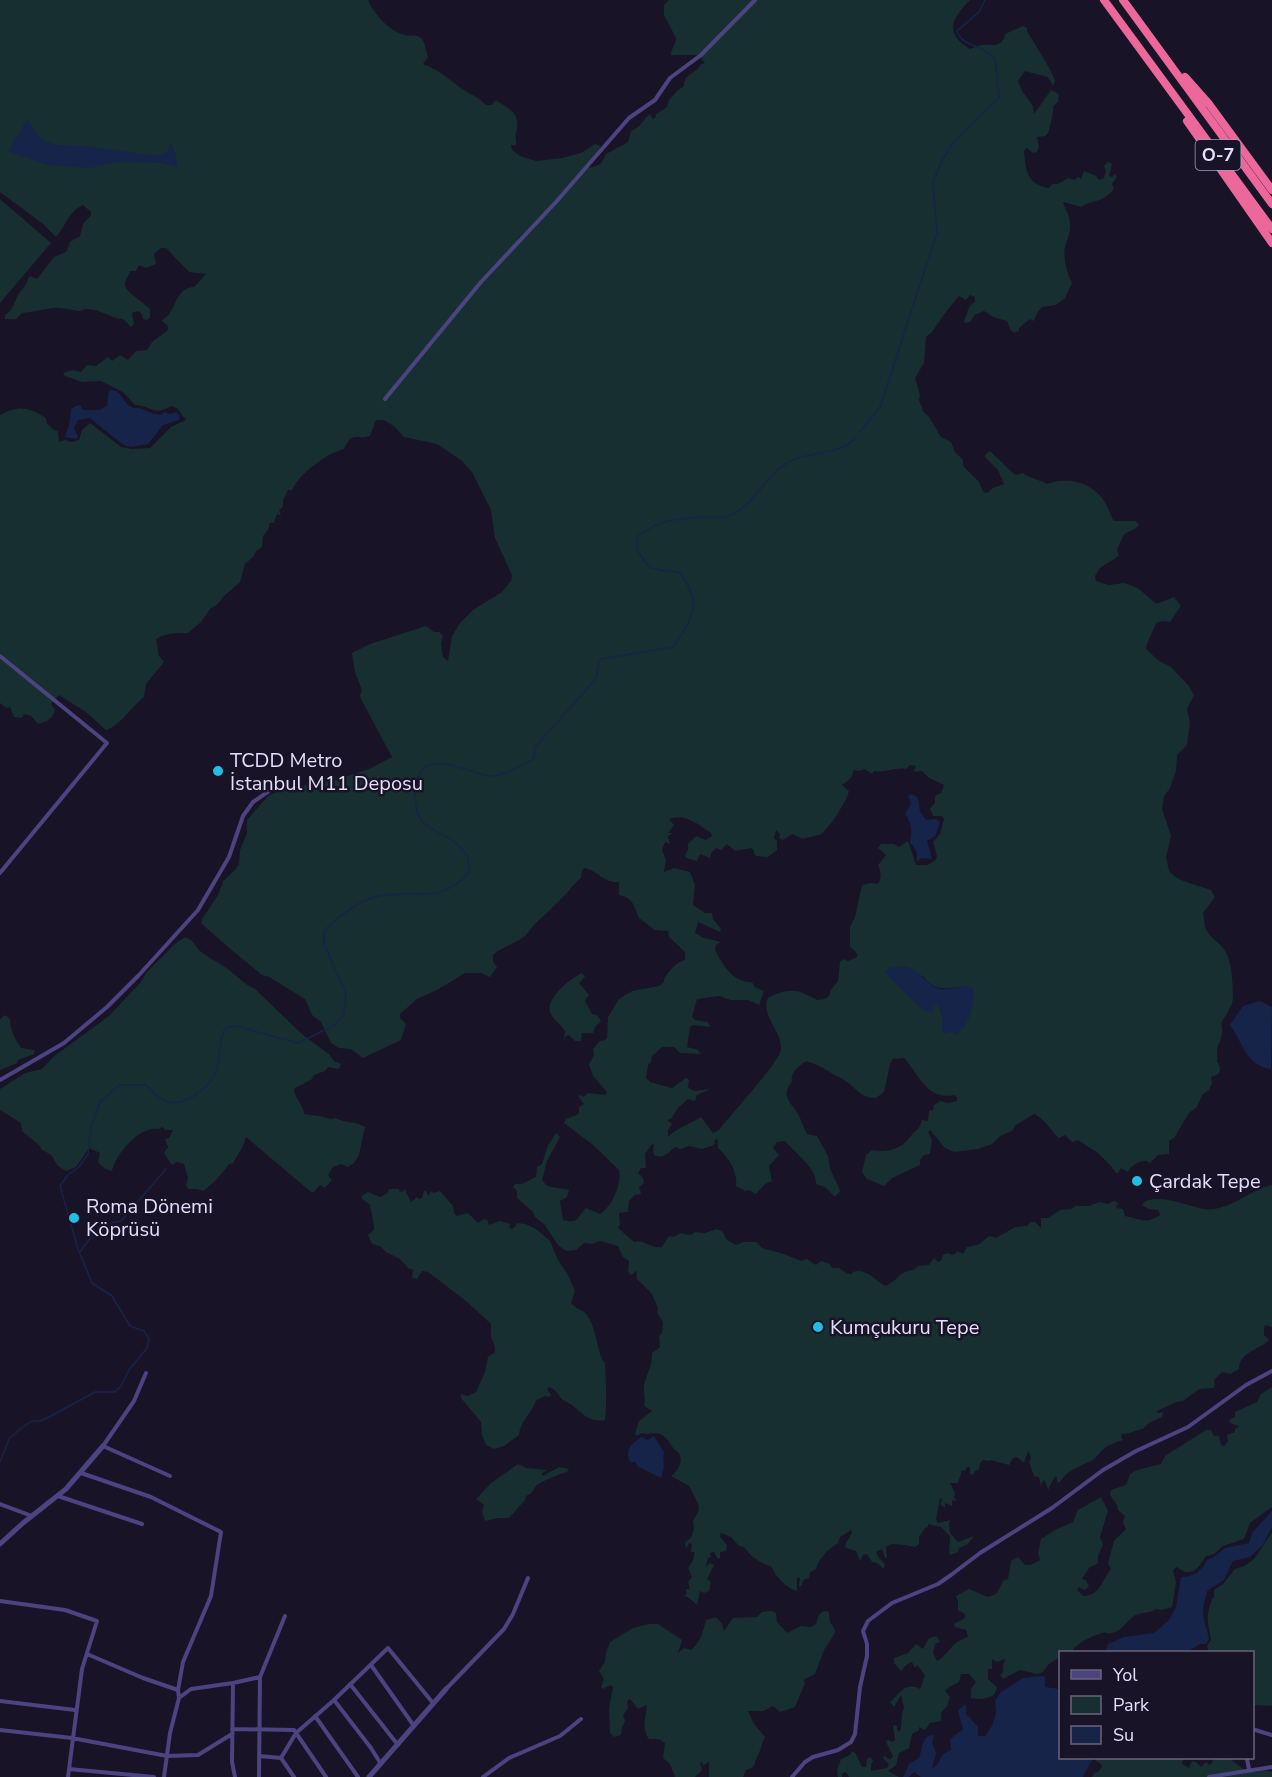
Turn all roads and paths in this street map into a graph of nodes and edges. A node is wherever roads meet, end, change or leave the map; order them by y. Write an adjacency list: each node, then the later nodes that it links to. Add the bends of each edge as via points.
1 (755, 0): 10 (street, via 701,56 670,78 655,100 629,118 481,282)
2 (1104, 0): 5 (highway, O-7)
3 (1123, 0): 4 (highway, O-7)
4 (1168, 62): 6 (highway, via 1209,104); 7 (highway, O-7)
5 (1163, 81): 8 (highway, O-7); 9 (highway, via 1206,151)
6 (1272, 190)
7 (1272, 204)
8 (1272, 229)
9 (1272, 243)
10 (385, 399)
11 (0, 656): 13 (street, via 107,743)
12 (269, 791): 14 (street, via 253,802 243,816 229,857 198,910 139,975 64,1043)
13 (0, 873)
14 (0, 1080)
15 (1272, 1371): 70 (street, via 1188,1426 1103,1470 938,1584 900,1599 873,1617 863,1631 867,1656 851,1742 813,1757)
16 (146, 1372): 17 (street, via 134,1401)
17 (103, 1446): 18 (street); 19 (street)
18 (81, 1473): 20 (street); 34 (street, via 151,1497 221,1532 211,1596 183,1662)
19 (170, 1476)
20 (57, 1496): 22 (street); 23 (street)
21 (0, 1504): 22 (street)
22 (32, 1516): 24 (street)
23 (142, 1524)
24 (0, 1544)
25 (528, 1578): 33 (street, via 504,1629)
26 (0, 1601): 28 (street, via 65,1610 97,1621)
27 (285, 1616): 30 (street)
28 (87, 1654): 34 (street); 39 (street)
29 (371, 1665): 32 (street); 38 (street, via 388,1648); 42 (street)
30 (260, 1677): 31 (street); 44 (street)
31 (233, 1683): 35 (street, via 191,1689); 43 (street)
32 (350, 1684): 36 (street); 51 (street)
33 (446, 1689): 38 (street)
34 (178, 1690): 35 (street)
35 (179, 1698): 52 (street)
36 (334, 1700): 40 (street); 56 (street)
37 (0, 1701): 39 (street)
38 (433, 1703): 42 (street)
39 (75, 1710): 50 (street)
40 (315, 1716): 47 (street); 67 (street)
41 (581, 1719): 69 (street, via 560,1736 509,1758)
42 (414, 1726): 51 (street)
43 (232, 1729): 44 (street); 48 (street)
44 (260, 1729): 47 (street); 53 (street)
45 (0, 1730): 50 (street)
46 (1254, 1730): 49 (street)
47 (296, 1733): 54 (street); 66 (street)
48 (232, 1734): 52 (street, via 198,1755); 63 (street)
49 (1272, 1735)
50 (72, 1738): 52 (street); 58 (street)
51 (398, 1744): 56 (street)
52 (167, 1756): 62 (street)
53 (259, 1756): 54 (street); 64 (street)
54 (281, 1758): 65 (street)
55 (1247, 1759): 59 (street)
56 (381, 1765): 68 (street)
57 (1272, 1767): 59 (street)
58 (69, 1769): 60 (street); 61 (street)
59 (1249, 1769): 71 (street)
60 (68, 1777)
61 (154, 1777)
62 (164, 1777)
63 (235, 1777)
64 (259, 1777)
65 (294, 1777)
66 (326, 1777)
67 (358, 1777)
68 (369, 1777)
69 (483, 1777)
70 (792, 1777)
71 (1209, 1777)

